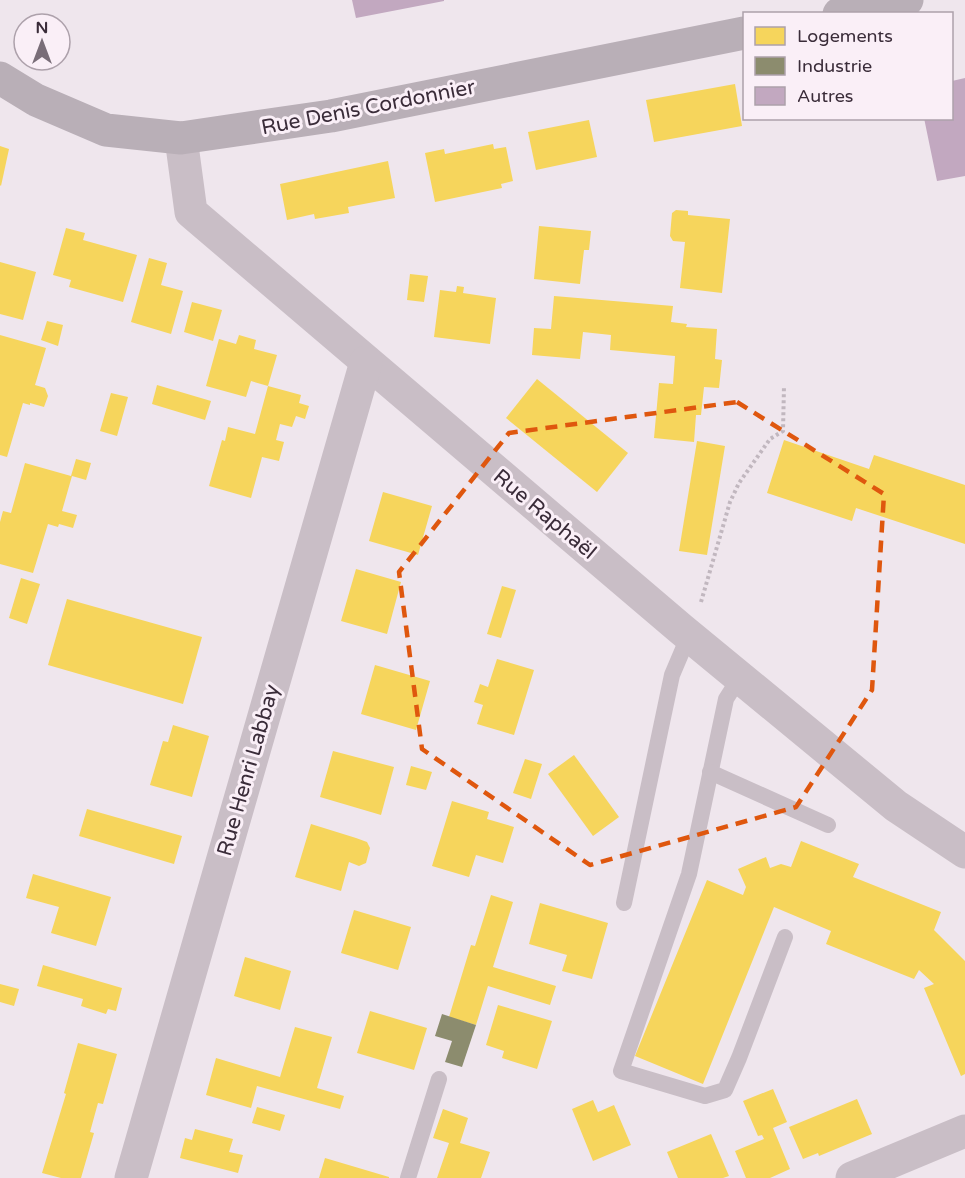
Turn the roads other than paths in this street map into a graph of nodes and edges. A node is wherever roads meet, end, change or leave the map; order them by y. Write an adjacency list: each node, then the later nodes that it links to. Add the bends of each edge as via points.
1 (907, 0): 2 (street)
2 (851, 8)
3 (743, 33): 5 (street, Rue Denis Cordonnier, via 331,116)
4 (0, 78): 5 (street, Rue Denis Cordonnier, via 36,100 106,130)
5 (181, 138): 6 (street, Rue Raphaël, via 191,212)
6 (366, 362): 7 (street, Rue Raphaël); 16 (street, Rue Henri Labbay)
7 (685, 632): 8 (street, Rue Raphaël); 12 (lane, via 672,675)
8 (740, 677): 9 (lane, via 726,699); 11 (street, Rue Raphaël, via 896,807)
9 (710, 772): 10 (lane); 13 (lane, via 689,874 621,1071 705,1096 725,1090)
10 (828, 825)
11 (965, 852)
12 (624, 903)
13 (785, 937)
14 (439, 1079): 17 (lane)
15 (965, 1131): 18 (street)
16 (131, 1178)
17 (408, 1178)
18 (852, 1178)

